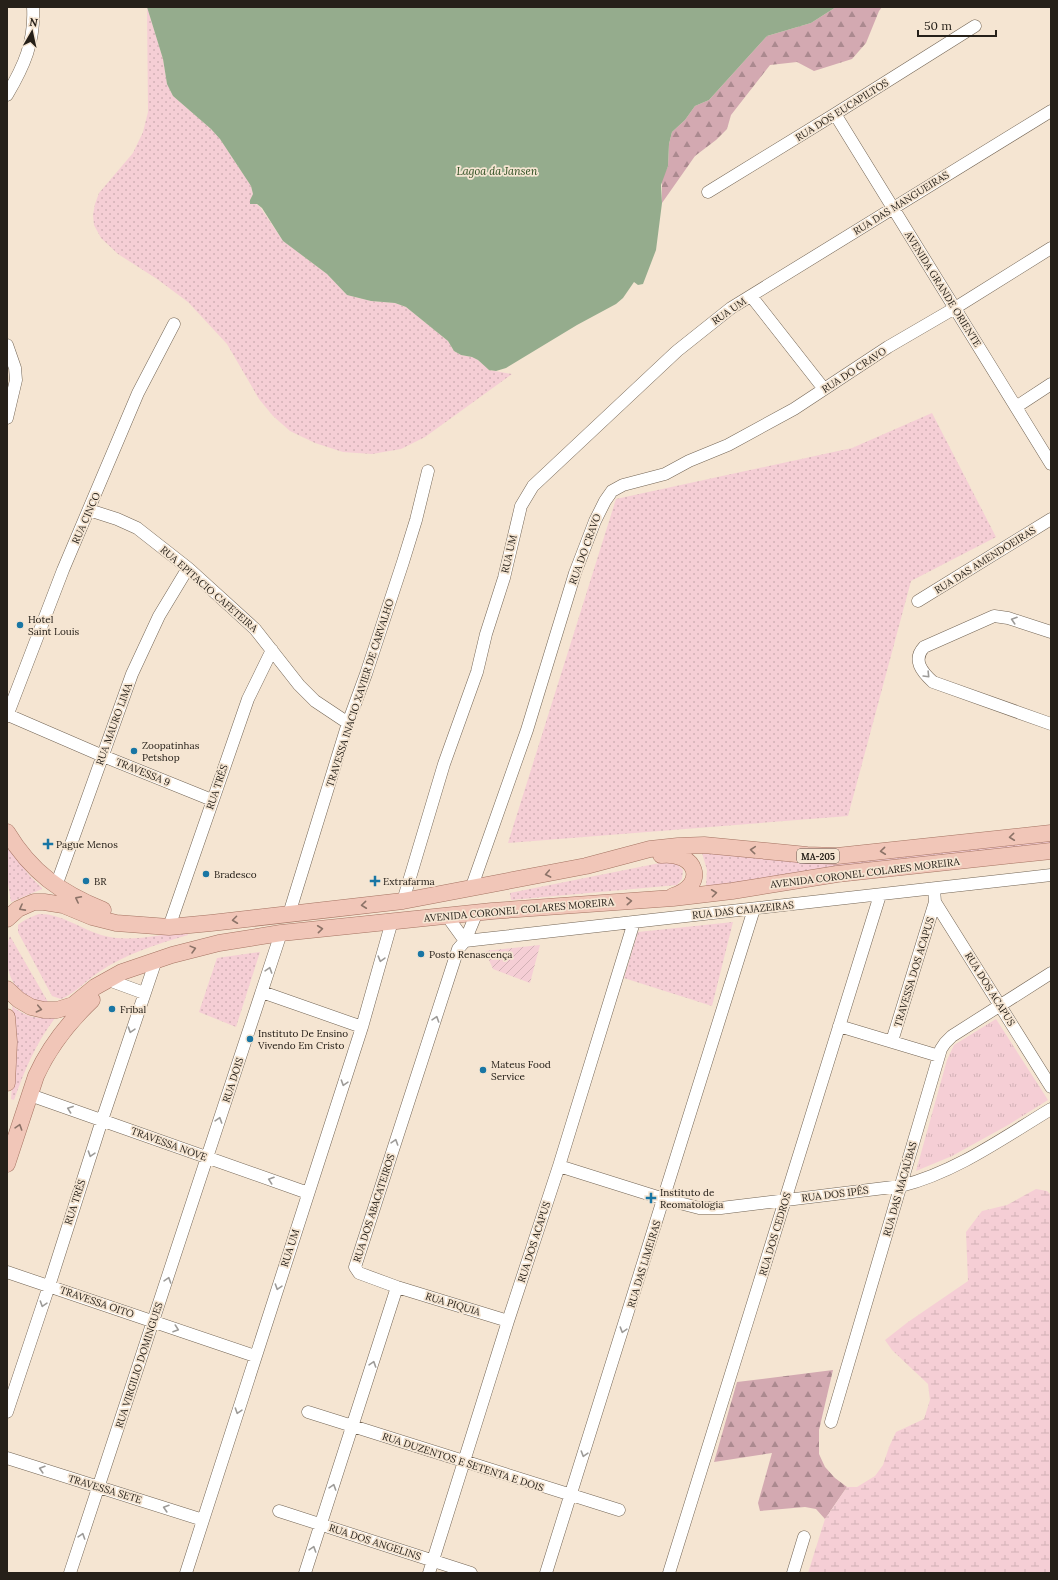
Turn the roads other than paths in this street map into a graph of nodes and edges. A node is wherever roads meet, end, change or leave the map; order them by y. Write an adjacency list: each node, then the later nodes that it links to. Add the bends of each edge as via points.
1 (33, 7): 3 (street, via 34,19 28,54)
2 (975, 26): 5 (street, RUA DOS EUCAPILTOS)
3 (7, 95)
4 (1051, 111): 7 (street, RUA DAS MANGUEIRAS)
5 (835, 114): 6 (street, RUA DOS EUCAPILTOS); 7 (street, AVENIDA GRANDE ORIENTE)
6 (708, 192)
7 (893, 208): 9 (street, RUA DAS MANGUEIRAS); 10 (street, AVENIDA GRANDE ORIENTE)
8 (1051, 248): 10 (street, RUA DO CRAVO)
9 (751, 296): 14 (street); 40 (street, RUA UM, via 731,308 677,351 541,478 525,497 477,672 444,764)
10 (955, 308): 14 (street, RUA DO CRAVO); 15 (street, AVENIDA GRANDE ORIENTE)
11 (174, 324): 19 (street, RUA CINCO, via 138,393)
12 (7, 345): 16 (street, via 15,368 16,380)
13 (1051, 384): 15 (street)
14 (824, 389): 36 (street, RUA DO CRAVO, via 794,409 728,445 665,474 612,491 595,521 575,573 527,730)
15 (1016, 407): 17 (street, AVENIDA GRANDE ORIENTE)
16 (7, 418)
17 (1051, 464)
18 (428, 471): 26 (street, TRAVESSA INACIO XAVIER DE CARVALHO, via 404,562)
19 (89, 510): 21 (street, RUA EPITACIO CAFETEIRA, via 137,528); 25 (street, RUA CINCO, via 60,577)
20 (1051, 519): 22 (street, RUA DAS AMENDOEIRAS)
21 (188, 568): 24 (street, RUA EPITACIO CAFETEIRA, via 243,616); 28 (street, RUA MAURO LIMA, via 159,616 132,674)
22 (918, 601)
23 (1051, 632): 27 (street, one-way to 27, via 1000,616 989,617 924,647 918,662 933,682)
24 (272, 650): 26 (street, RUA EPITACIO CAFETEIRA, via 315,701); 29 (street, RUA TRÊS, via 248,699)
25 (7, 716): 28 (street, TRAVESSA 9)
26 (348, 723): 44 (street, TRAVESSA INACIO XAVIER DE CARVALHO)
27 (1051, 724)
28 (102, 756): 29 (street, TRAVESSA 9); 35 (street, RUA MAURO LIMA)
29 (212, 800): 49 (street, RUA TRÊS)
30 (7, 832): 35 (main road, via 27,860)
31 (1051, 833): 33 (main road, AVENIDA CORONEL COLARES MOREIRA / MA-205, one-way to 33, via 837,856 704,845 678,846 650,849)
32 (1051, 851): 39 (main road, AVENIDA CORONEL COLARES MOREIRA, one-way to 32, via 714,894 831,875)
33 (586, 866): 36 (main road, AVENIDA CORONEL COLARES MOREIRA, one-way to 36); 39 (main road, via 669,854 687,860 694,871 691,884 680,893)
34 (1051, 875): 37 (street, RUA DAS CAJAZEIRAS)
35 (56, 886): 49 (main road, one-way to 35, via 98,908)
36 (471, 889): 40 (main road, AVENIDA CORONEL COLARES MOREIRA)
37 (934, 889): 38 (street, RUA DAS CAJAZEIRAS); 41 (street, RUA DOS ACAPUS)
38 (880, 895): 42 (street, RUA DAS CAJAZEIRAS); 60 (street, RUA DOS CEDROS)
39 (662, 899): 43 (main road, AVENIDA CORONEL COLARES MOREIRA, one-way to 39)
40 (403, 901): 44 (main road, AVENIDA CORONEL COLARES MOREIRA, one-way to 44)
41 (935, 902): 58 (street, RUA DOS ACAPUS); 62 (street, TRAVESSA DOS ACAPUS)
42 (754, 909): 48 (street, RUA DAS CAJAZEIRAS); 74 (street, RUA DAS LIMEIRAS)
43 (477, 912): 45 (main road, AVENIDA CORONEL COLARES MOREIRA); 51 (street, RUA DOS ABACATEIROS)
44 (289, 914): 49 (main road, AVENIDA CORONEL COLARES MOREIRA, one-way to 49)
45 (447, 916): 47 (main road, AVENIDA CORONEL COLARES MOREIRA); 51 (street)
46 (7, 919): 49 (main road, AVENIDA CORONEL COLARES MOREIRA, one-way to 46, via 105,921 44,902 34,902 23,907)
47 (392, 921): 50 (main road, AVENIDA CORONEL COLARES MOREIRA, one-way to 47); 61 (street, RUA UM, one-way to 61)
48 (634, 922): 51 (street, RUA DAS CAJAZEIRAS); 71 (street, RUA DOS ACAPUS)
49 (161, 927)
50 (281, 933): 52 (main road, AVENIDA CORONEL COLARES MOREIRA, one-way to 50, via 219,943); 56 (street, RUA DOIS, one-way to 50)
51 (466, 941): 78 (street, RUA DOS ABACATEIROS, one-way to 51, via 359,1273 355,1267 458,949)
52 (156, 960): 54 (main road); 55 (main road, AVENIDA CORONEL COLARES MOREIRA, one-way to 52, via 31,1007 63,1009 73,1005 111,978); 57 (street, RUA TRÊS)
53 (1051, 973): 58 (street)
54 (114, 982): 57 (street); 66 (main road, via 95,997 67,1026 42,1062)
55 (7, 989)
56 (262, 992): 61 (street); 69 (street, RUA DOIS, one-way to 56)
57 (144, 993): 68 (street, RUA TRÊS, one-way to 68)
58 (1000, 1006): 63 (street, RUA DAS MACAÚBAS, via 952,1036 945,1043); 65 (street, RUA DOS ACAPUS)
59 (7, 1017): 64 (main road)
60 (839, 1026): 62 (street); 75 (street, RUA DOS CEDROS)
61 (362, 1028): 73 (street, RUA UM, one-way to 73)
62 (892, 1042): 63 (street)
63 (939, 1056): 72 (street, RUA DAS MACAÚBAS)
64 (7, 1083)
65 (1051, 1087)
66 (30, 1095): 68 (street, TRAVESSA NOVE, one-way to 66); 70 (main road, one-way to 66)
67 (1051, 1109): 72 (street, RUA DOS IPÊS, via 963,1162)
68 (102, 1120): 69 (street, TRAVESSA NOVE); 77 (street, RUA TRÊS, one-way to 77)
69 (207, 1158): 73 (street, TRAVESSA NOVE, one-way to 69); 80 (street, RUA VIRGILIO DOMINGUES, one-way to 69)
70 (7, 1164)
71 (559, 1166): 74 (street, RUA DOS IPÊS); 79 (street, RUA DOS ACAPUS)
72 (901, 1186): 75 (street, RUA DOS IPÊS); 84 (street, RUA DAS MACAÚBAS)
73 (308, 1193): 81 (street, RUA UM, one-way to 81)
74 (664, 1199): 75 (street, RUA DOS IPÊS, via 699,1208); 89 (street, RUA DAS LIMEIRAS, one-way to 89)
75 (785, 1200): 102 (street, RUA DOS CEDROS)
76 (7, 1272): 77 (street, TRAVESSA OITO)
77 (49, 1286): 80 (street, TRAVESSA OITO); 82 (street, RUA TRÊS, one-way to 82)
78 (397, 1287): 79 (street, RUA PIQUIA); 85 (street, one-way to 78)
79 (508, 1321): 87 (street, RUA DOS ACAPUS)
80 (154, 1322): 81 (street, TRAVESSA OITO, one-way to 81); 88 (street, RUA VIRGILIO DOMINGUES)
81 (255, 1356): 92 (street, RUA UM, one-way to 92)
82 (7, 1412)
83 (308, 1412): 85 (street, RUA DUZENTOS E SETENTA E DOIS)
84 (831, 1422)
85 (353, 1426): 87 (street, RUA DUZENTOS E SETENTA E DOIS); 93 (street, one-way to 85)
86 (7, 1458): 88 (street, TRAVESSA SETE, one-way to 86)
87 (463, 1462): 89 (street, RUA DUZENTOS E SETENTA E DOIS); 95 (street, RUA DOS ACAPUS)
88 (98, 1487): 92 (street, TRAVESSA SETE, one-way to 88); 96 (street, RUA VIRGILIO DOMINGUES, one-way to 88)
89 (571, 1496): 90 (street, RUA DUZENTOS E SETENTA E DOIS); 101 (street, RUA DAS LIMEIRAS)
90 (619, 1510)
91 (279, 1511): 93 (street, RUA DOS ANGELINS)
92 (203, 1520): 97 (street, RUA UM)
93 (320, 1524): 95 (street, RUA DOS ANGELINS); 98 (street, one-way to 93)
94 (804, 1536): 103 (street)
95 (433, 1561): 99 (street, RUA DOS ACAPUS); 100 (street, RUA DOS ANGELINS)
96 (70, 1573)
97 (186, 1573)
98 (305, 1573)
99 (429, 1573)
100 (471, 1573)
101 (546, 1573)
102 (669, 1573)
103 (793, 1573)

